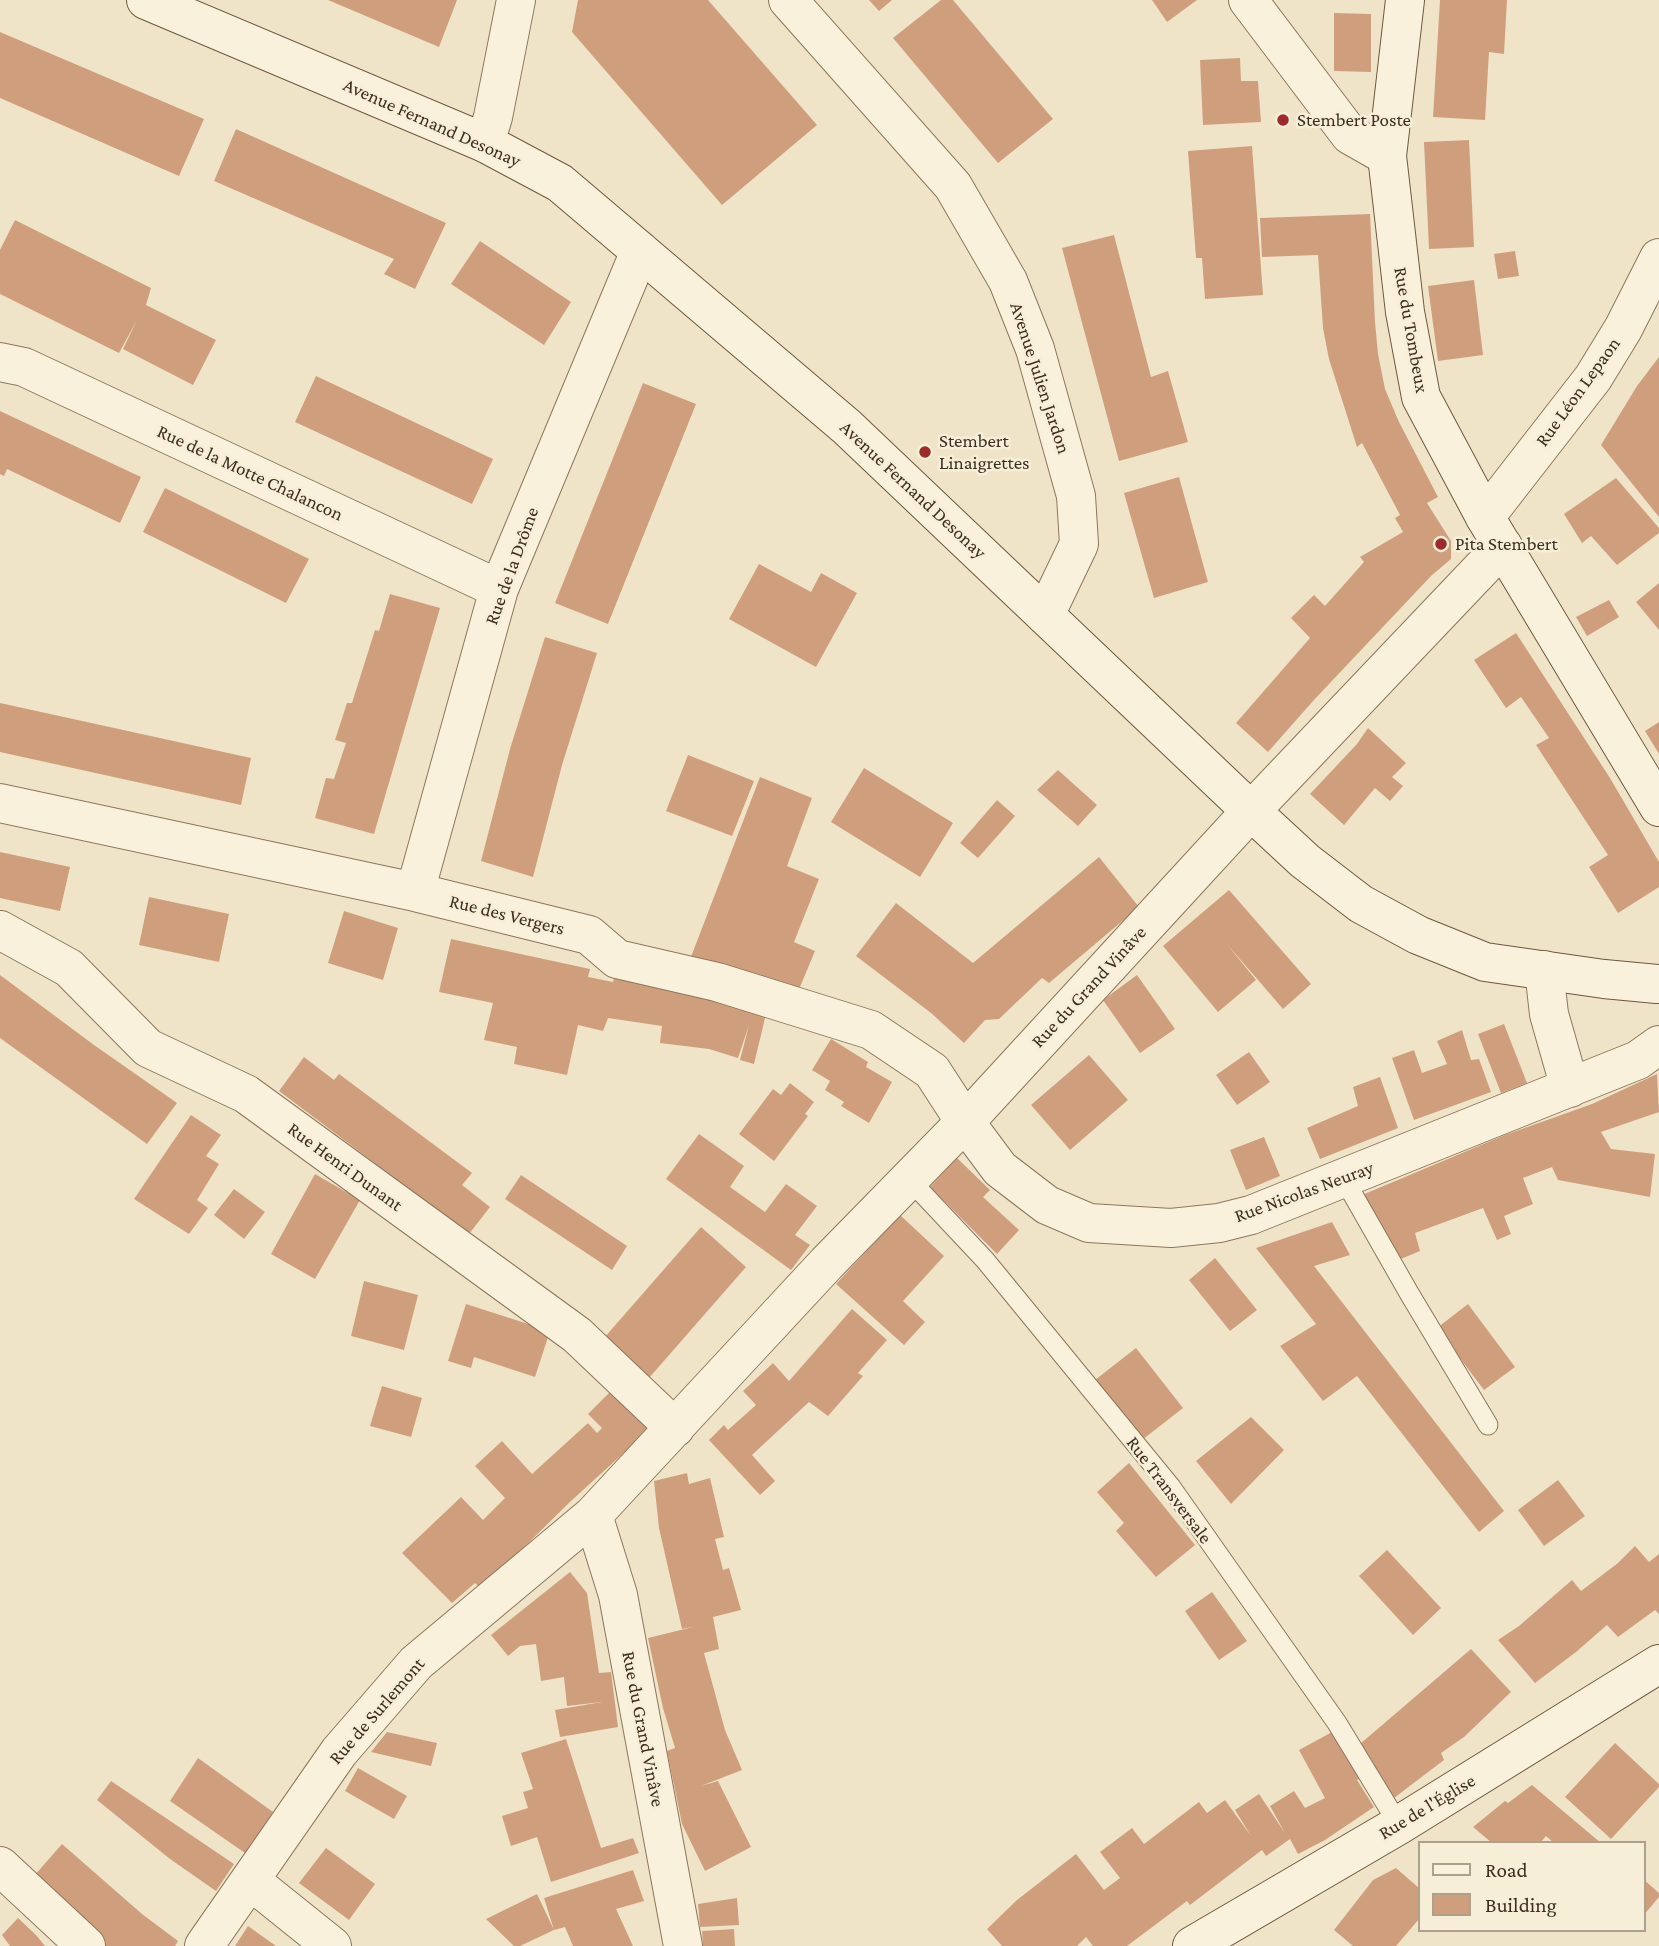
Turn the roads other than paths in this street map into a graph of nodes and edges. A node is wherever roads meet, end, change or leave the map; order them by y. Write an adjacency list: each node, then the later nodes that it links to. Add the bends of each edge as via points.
1 (146, 0): 6 (street, Avenue Fernand Desonay)
2 (516, 0): 6 (street)
3 (788, 0): 13 (street, Avenue Julien Jardon, via 953,186 1008,281 1035,349 1076,496 1079,544)
4 (1248, 0): 7 (street, via 1350,135)
5 (1405, 0): 7 (street, Rue du Tombeux)
6 (485, 143): 8 (street, Avenue Fernand Desonay, via 560,183)
7 (1387, 156): 11 (street, Rue du Tombeux, via 1420,397)
8 (640, 251): 12 (street, Rue de la Drôme); 13 (street, Avenue Fernand Desonay, via 848,427)
9 (1659, 258): 11 (street, Rue Léon Lepaon, via 1623,329)
10 (0, 362): 12 (street, Rue de la Motte Chalancon, via 24,367)
11 (1494, 532): 15 (street, Rue du Tombeux); 16 (street, Rue du Grand Vinâve)
12 (499, 589): 17 (street, Rue de la Drôme)
13 (1045, 615): 16 (street, Avenue Fernand Desonay)
14 (0, 803): 17 (street, Rue des Vergers)
15 (1659, 807)
16 (1251, 811): 19 (street, Avenue Fernand Desonay, via 1305,861 1373,910 1419,935 1485,962); 23 (street, Rue du Grand Vinâve)
17 (415, 892): 23 (street, Rue des Vergers, via 589,935 617,959 717,982 871,1030 932,1071)
18 (0, 930): 27 (street, Rue Henri Dunant, via 69,968 148,1048 246,1094 578,1335)
19 (1544, 970): 20 (street, Avenue Fernand Desonay); 22 (street, via 1549,1014)
20 (1658, 977)
21 (1659, 1045): 22 (street, Rue Nicolas Neuray, via 1638,1060)
22 (1570, 1087): 25 (street, Rue Nicolas Neuray)
23 (965, 1122): 24 (street, Rue du Grand Vinâve); 25 (street, Rue Nicolas Neuray, via 1000,1169 1047,1205 1089,1223 1135,1228 1219,1223)
24 (908, 1178): 27 (street, Rue du Grand Vinâve); 30 (lane, Rue Transversale, via 985,1260 1171,1487 1337,1723)
25 (1344, 1179): 26 (lane)
26 (1488, 1425)
27 (676, 1427): 28 (street, Rue de Surlemont)
28 (593, 1515): 32 (street, Rue de Surlemont, via 416,1662 339,1752); 36 (street, Rue du Grand Vinâve, via 618,1595)
29 (1659, 1664): 30 (street, Rue de l'Église)
30 (1399, 1825): 37 (street, Rue de l'Église)
31 (0, 1866): 33 (street)
32 (251, 1881): 34 (street, Rue de Surlemont); 35 (street)
33 (86, 1946)
34 (204, 1946)
35 (332, 1946)
36 (683, 1946)
37 (1192, 1946)

